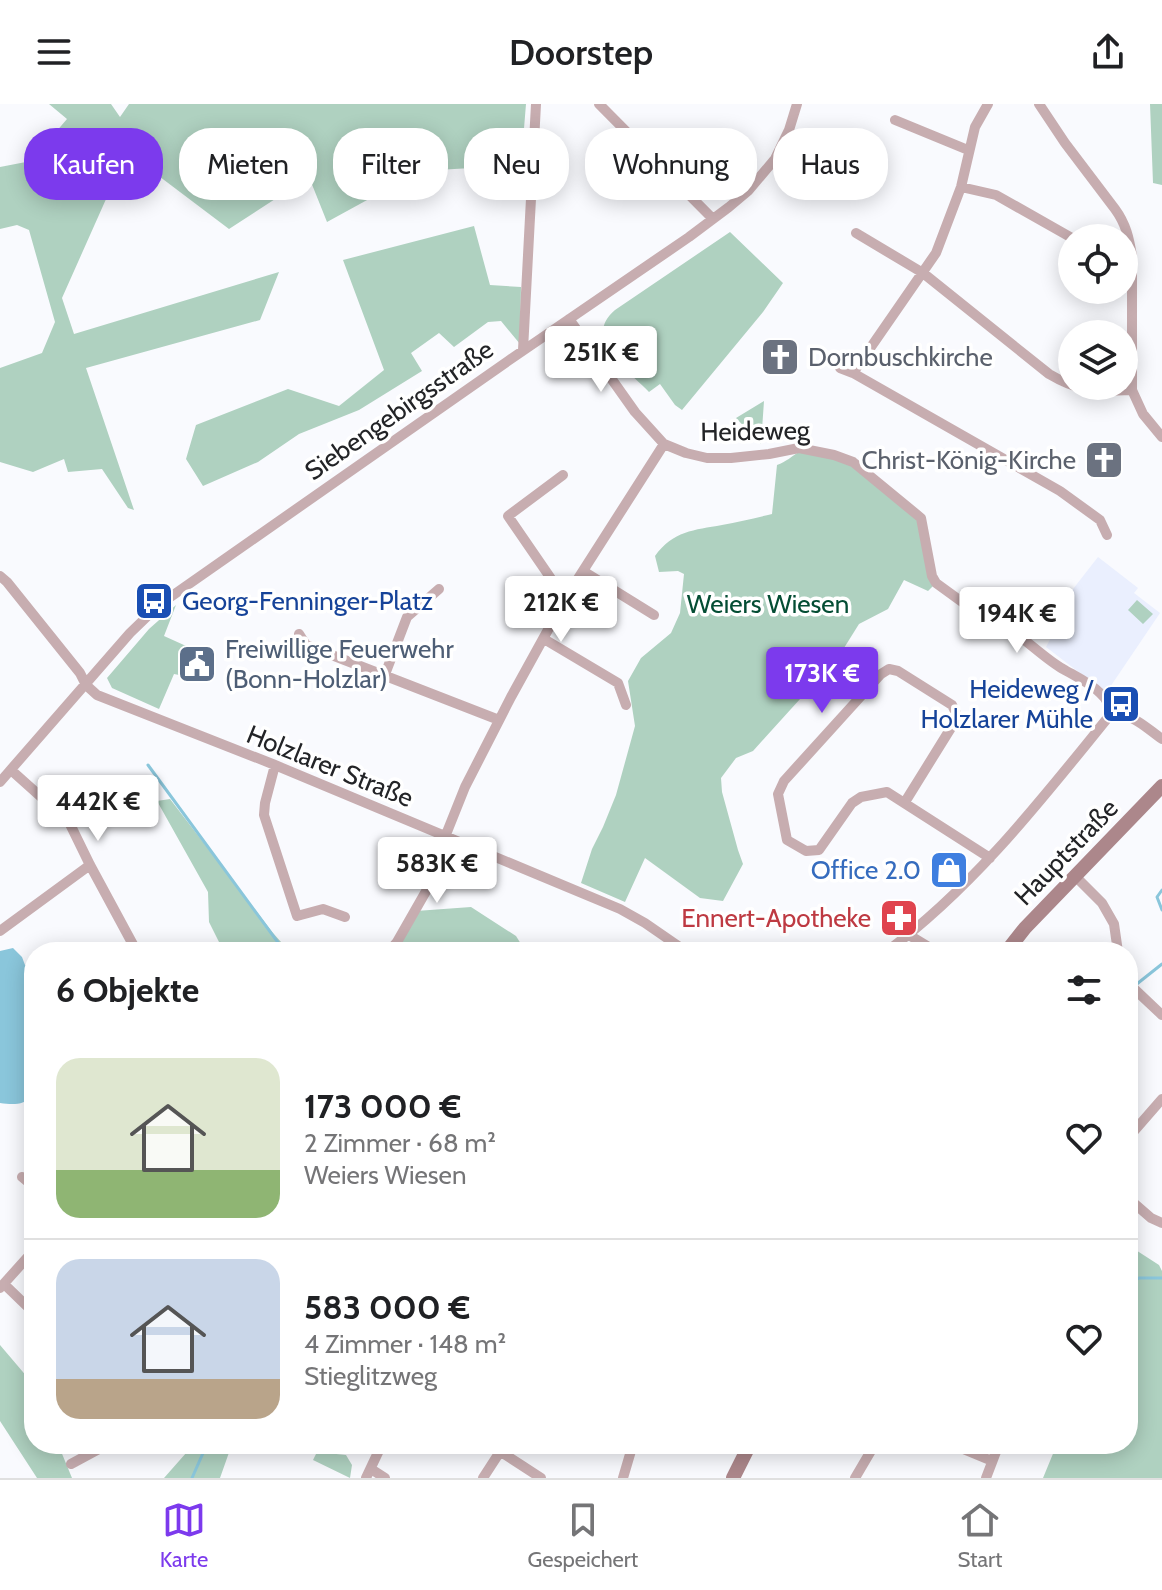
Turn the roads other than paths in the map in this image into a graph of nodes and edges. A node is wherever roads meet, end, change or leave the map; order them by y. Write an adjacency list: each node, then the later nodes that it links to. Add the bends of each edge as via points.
1 (536, 104): 15 (street)
2 (599, 104): 9 (street)
3 (797, 104): 9 (street, Siebengebirgsstraße, via 775,159 748,191)
4 (988, 104): 7 (street)
5 (1039, 104): 10 (street)
6 (895, 120): 7 (street)
7 (968, 150): 8 (street)
8 (961, 187): 11 (street, via 996,195); 13 (street)
9 (713, 219): 14 (street, Siebengebirgsstraße)
10 (1124, 224)
11 (1058, 230)
12 (856, 233): 13 (street)
13 (923, 273): 17 (street); 18 (street)
14 (569, 319): 15 (street, Siebengebirgsstraße); 21 (street, Heideweg)
15 (523, 350): 32 (street, Siebengebirgsstraße, via 159,605)
16 (840, 368): 17 (street)
17 (853, 373): 23 (street, via 1060,491 1100,520)
18 (1058, 380)
19 (1137, 400): 20 (street)
20 (1162, 437)
21 (664, 444): 24 (street); 34 (street, Heideweg, via 707,458 799,448 853,462 921,518 936,583 1099,692 1109,703)
22 (563, 475): 27 (street, via 508,516)
23 (1107, 535)
24 (583, 571): 27 (street); 28 (street)
25 (2, 583): 32 (street)
26 (439, 589): 31 (street, via 407,617)
27 (565, 599): 30 (street)
28 (654, 615)
29 (299, 634): 31 (street, via 306,645)
30 (544, 639): 33 (street, via 618,683); 35 (street)
31 (384, 677): 35 (street)
32 (86, 685): 37 (street, Holzlarer Straße, via 114,703); 38 (street, Siebengebirgsstraße)
33 (626, 705)
34 (1110, 715): 36 (street, via 1129,715); 43 (street)
35 (499, 720): 42 (street)
36 (1162, 739)
37 (275, 765): 42 (street, Holzlarer Straße); 46 (street, via 264,815 297,916 323,909)
38 (11, 770): 39 (street, Siebengebirgsstraße); 44 (street, via 69,822)
39 (0, 782)
40 (1162, 786): 45 (main road, Hauptstraße)
41 (905, 802): 41 (street, via 956,713 952,705 889,669 784,781 778,794 787,840 806,851 819,850 861,797 887,792); 43 (street)
42 (445, 837): 50 (street, via 429,886); 51 (street, Holzlarer Straße, via 620,909)
43 (990, 858): 48 (street)
44 (90, 865): 47 (street); 49 (street)
45 (1076, 877): 54 (main road, Hauptstraße); 55 (street, via 1102,903)
46 (345, 917)
47 (0, 931)
48 (909, 935): 52 (street); 53 (street)
49 (132, 942)
50 (397, 942)
51 (673, 942)
52 (900, 942)
53 (921, 942)
54 (1014, 942)
55 (1117, 942)
56 (1138, 993): 57 (street)
57 (1162, 1015)
58 (1162, 1099): 59 (street)
59 (1138, 1127)
60 (1138, 1207): 61 (street)
61 (1162, 1223)
62 (24, 1261): 63 (street)
63 (2, 1286): 64 (street)
64 (24, 1305)
65 (90, 1454): 75 (street)
66 (377, 1454): 76 (street)
67 (499, 1454): 78 (street)
68 (511, 1454): 79 (street)
69 (630, 1454): 80 (street)
70 (745, 1454): 81 (main road)
71 (869, 1454): 82 (street)
72 (975, 1454): 74 (street)
73 (995, 1454): 74 (street)
74 (992, 1461): 83 (street)
75 (71, 1464)
76 (368, 1473): 77 (street)
77 (385, 1478)
78 (483, 1478)
79 (541, 1478)
80 (623, 1478)
81 (733, 1478)
82 (855, 1478)
83 (986, 1478)

